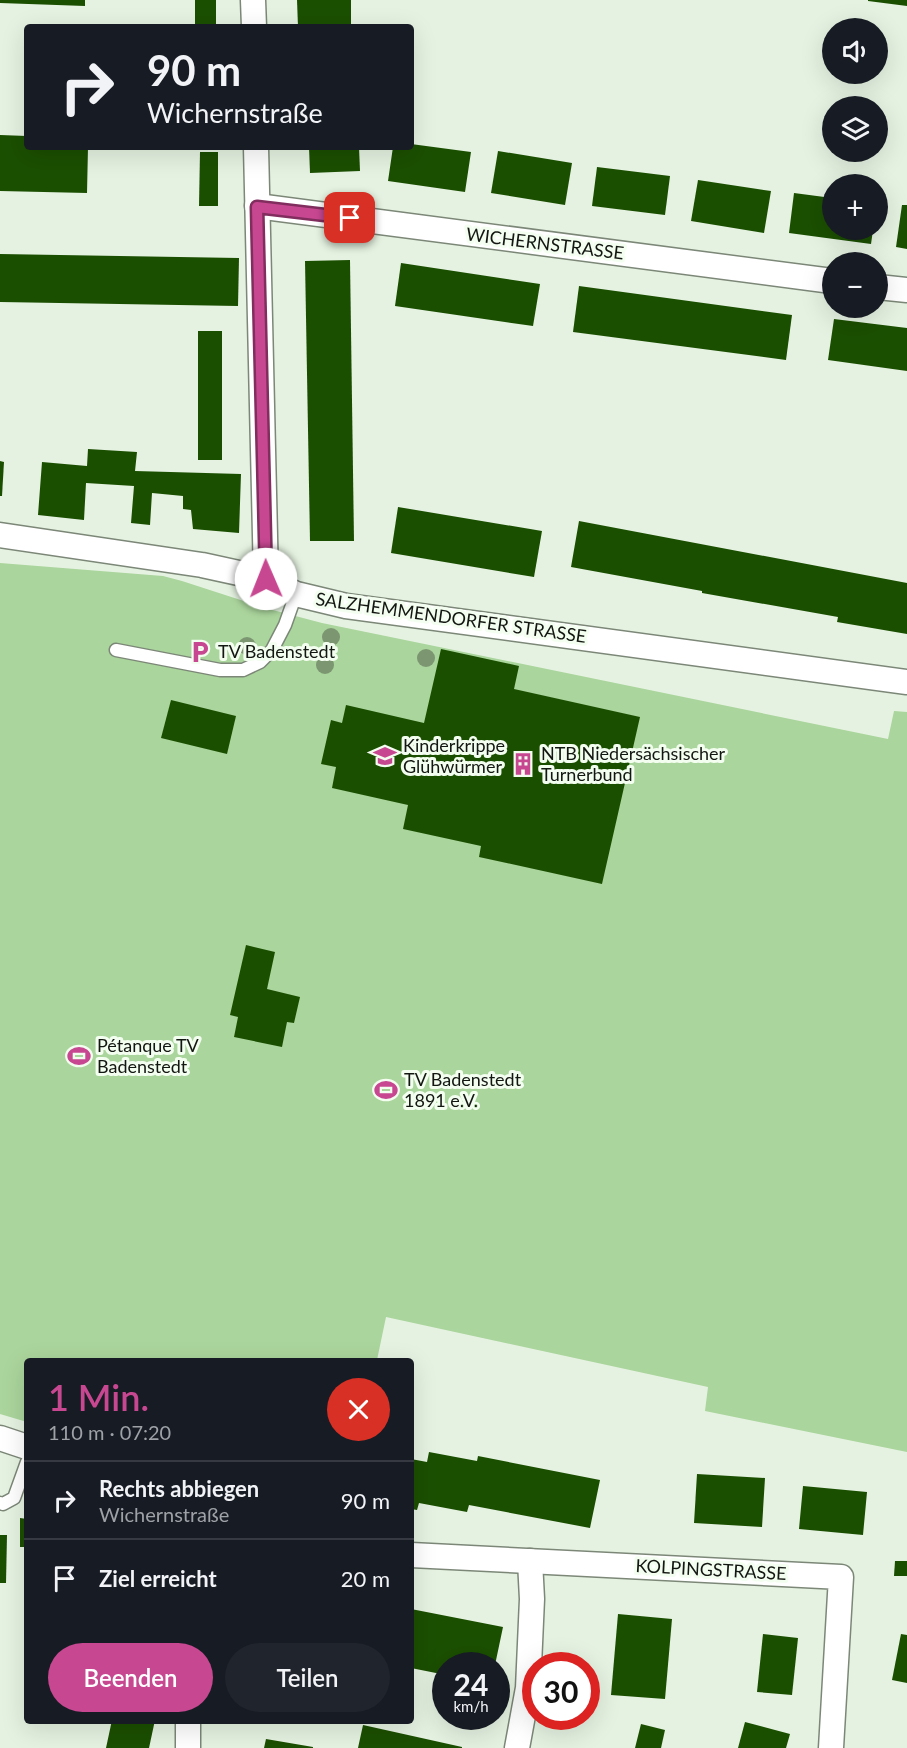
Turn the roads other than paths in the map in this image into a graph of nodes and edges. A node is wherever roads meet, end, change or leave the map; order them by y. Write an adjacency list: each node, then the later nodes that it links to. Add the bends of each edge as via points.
1 (253, 0): 2 (street)
2 (254, 24)
3 (256, 150): 4 (street)
4 (257, 207): 5 (street, WICHERNSTRASSE); 9 (street)
5 (822, 280)
6 (888, 288): 7 (street)
7 (907, 290)
8 (0, 535): 9 (street, SALZHEMMENDORFER STRASSE, via 202,565)
9 (266, 579): 10 (street, SALZHEMMENDORFER STRASSE)
10 (296, 594): 11 (lane, via 272,650 260,662 243,670 220,670); 12 (street, SALZHEMMENDORFER STRASSE, via 346,606)
11 (116, 650)
12 (907, 682)
13 (0, 1438): 14 (street)
14 (24, 1446)
15 (24, 1470): 16 (lane, via 14,1498)
16 (0, 1503)
17 (414, 1555): 18 (street, KOLPINGSTRASSE)
18 (531, 1561): 21 (street, via 528,1688); 22 (street, KOLPINGSTRASSE, via 841,1577)
19 (188, 1724): 20 (street)
20 (188, 1748)
21 (517, 1748)
22 (831, 1748)

